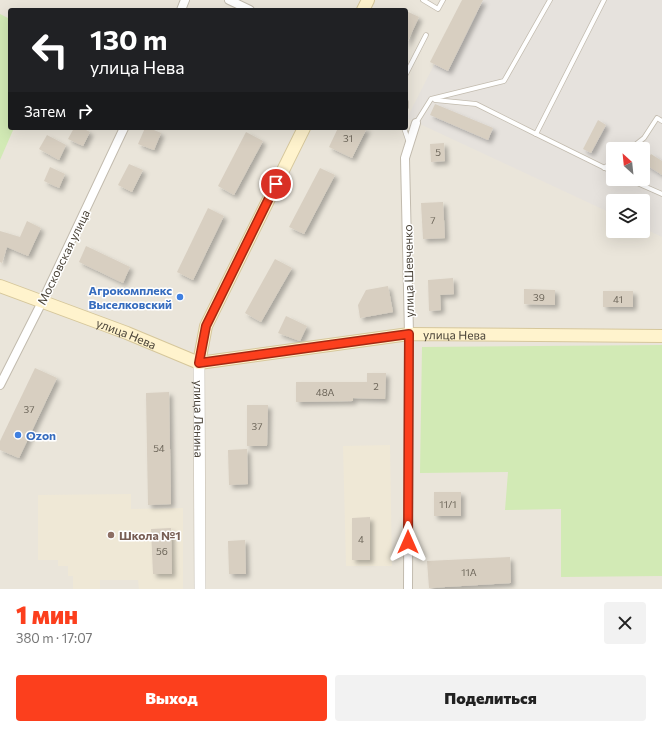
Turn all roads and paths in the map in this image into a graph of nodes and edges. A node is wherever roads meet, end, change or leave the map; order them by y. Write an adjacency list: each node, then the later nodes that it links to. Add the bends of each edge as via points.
1 (229, 0): 6 (street)
2 (423, 0): 3 (lane, via 438,9)
3 (443, 0)
4 (550, 0): 9 (lane, via 504,80)
5 (604, 0): 15 (lane)
6 (246, 8)
7 (426, 34): 8 (lane)
8 (408, 70)
9 (432, 99): 11 (lane); 15 (lane, via 476,104)
10 (662, 121): 16 (lane, via 656,118)
11 (416, 123): 17 (street, улица Шевченко)
12 (123, 130): 22 (street, Московская улица)
13 (303, 130): 25 (main road, улица Ленина, via 206,326)
14 (405, 130): 17 (lane)
15 (536, 134): 18 (lane)
16 (639, 142)
17 (409, 145): 23 (street, улица Шевченко, via 405,158)
18 (604, 168)
19 (644, 186): 20 (lane)
20 (662, 194)
21 (0, 286): 22 (main road, улица Нева)
22 (42, 302): 25 (main road, улица Нева); 26 (street, Московская улица)
23 (409, 334): 24 (main road, улица Нева); 25 (main road, улица Нева); 28 (street, улица Шевченко)
24 (662, 336)
25 (199, 363): 27 (street, улица Ленина)
26 (0, 385)
27 (200, 589)
28 (408, 589)

